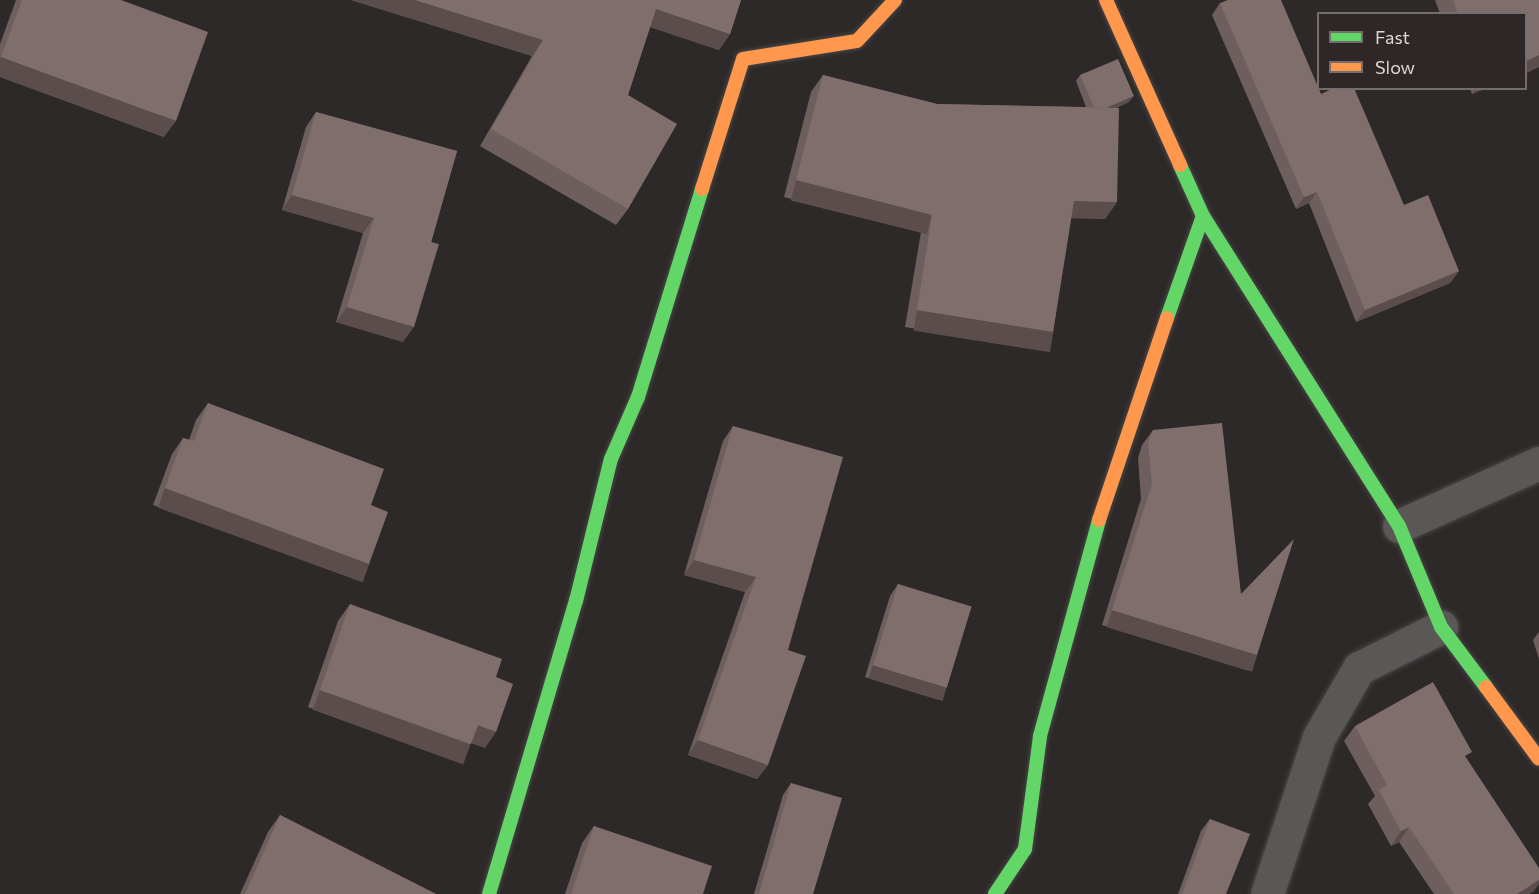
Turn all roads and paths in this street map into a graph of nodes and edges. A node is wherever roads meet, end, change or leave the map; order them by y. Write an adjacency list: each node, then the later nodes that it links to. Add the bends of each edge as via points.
1 (894, 0): 8 (street, via 856,41 743,59 638,397 611,459 576,601)
2 (1106, 0): 3 (street)
3 (1203, 216): 5 (street); 9 (street, via 1110,482 1040,736 1025,849)
4 (1539, 463): 5 (street)
5 (1399, 526): 6 (street)
6 (1441, 627): 7 (street); 10 (street, via 1359,668 1319,737)
7 (1539, 759)
8 (489, 894)
9 (995, 894)
10 (1267, 894)

